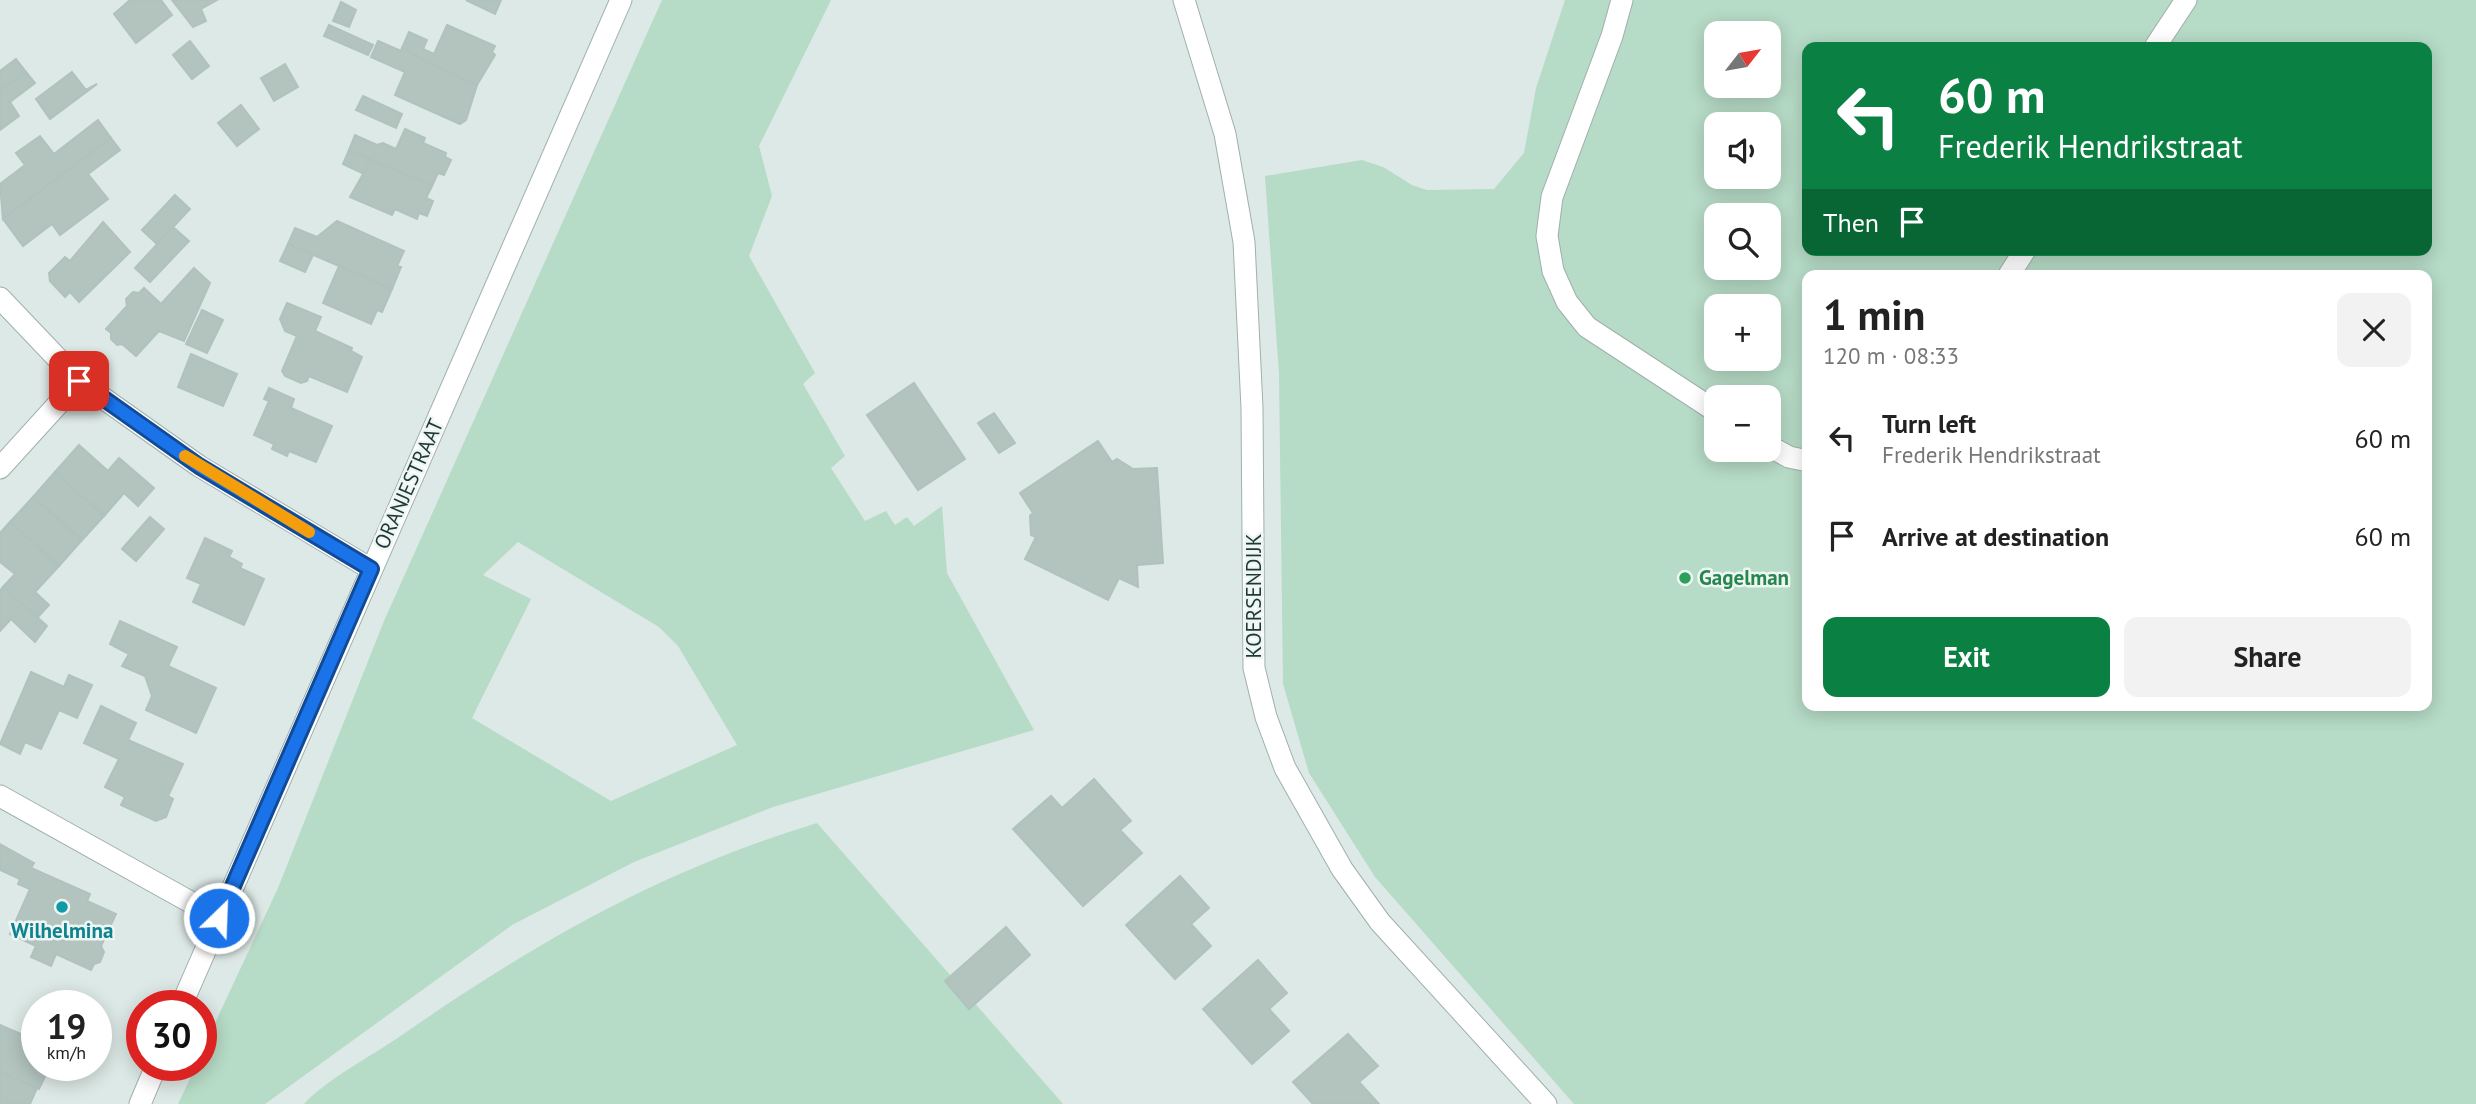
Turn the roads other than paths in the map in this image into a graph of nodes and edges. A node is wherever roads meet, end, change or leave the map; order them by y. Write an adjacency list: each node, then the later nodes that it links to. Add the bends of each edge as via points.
1 (621, 0): 12 (street, ORANJESTRAAT)
2 (1184, 0): 18 (street, KOERSENDIJK, via 1225,134 1244,242 1254,668 1266,717 1285,768 1342,869 1380,922)
3 (1622, 0): 8 (street, via 1552,197 1547,236 1553,271 1567,302 1587,327)
4 (2186, 0): 5 (street)
5 (2158, 42)
6 (0, 298): 7 (street)
7 (79, 381): 11 (street); 12 (street, via 199,466)
8 (1704, 404)
9 (1781, 453): 10 (street)
10 (1802, 460)
11 (0, 468)
12 (371, 569): 14 (street, ORANJESTRAAT)
13 (0, 796): 14 (street)
14 (219, 918): 15 (street, ORANJESTRAAT)
15 (188, 990)
16 (150, 1081): 17 (street)
17 (140, 1104)
18 (1546, 1104)

